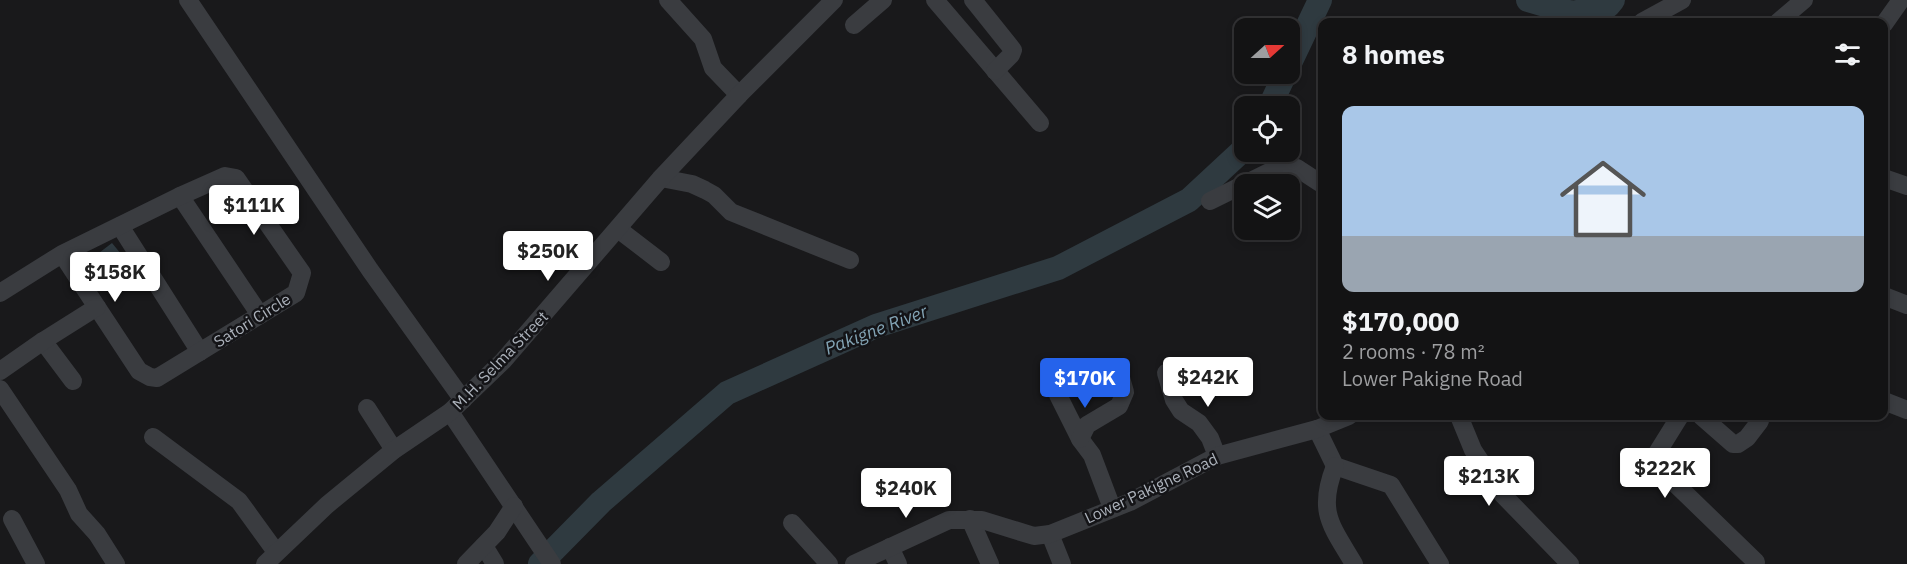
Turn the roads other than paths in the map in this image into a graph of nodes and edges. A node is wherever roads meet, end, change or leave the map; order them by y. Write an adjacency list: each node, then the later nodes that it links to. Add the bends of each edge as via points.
1 (188, 0): 42 (street)
2 (668, 0): 15 (street, via 703,39 712,68)
3 (834, 0): 15 (street, M.H. Selma Street)
4 (883, 0): 13 (street)
5 (973, 0): 14 (street, via 1012,50)
6 (1682, 0): 10 (street)
7 (1804, 0): 11 (street)
8 (1900, 0): 12 (street)
9 (939, 2): 14 (street)
10 (1649, 18)
11 (1783, 18)
12 (1888, 18)
13 (854, 25)
14 (995, 71): 16 (street)
15 (739, 95): 17 (street, M.H. Selma Street)
16 (1040, 123)
17 (661, 178): 24 (street, M.H. Selma Street); 26 (street, via 692,184 714,195 731,212)
18 (1888, 179): 20 (street)
19 (1318, 184): 22 (street, via 1285,164)
20 (1907, 186)
21 (180, 196): 23 (street, Satori Circle); 32 (street); 32 (street, Satori Circle, via 225,176 236,178 302,273 296,293)
22 (1210, 201)
23 (120, 226): 25 (street, Satori Circle); 34 (street)
24 (618, 229): 27 (street); 42 (street, M.H. Selma Street, via 503,361)
25 (62, 254): 28 (street); 31 (street, Satori Circle)
26 (850, 260)
27 (661, 262)
28 (0, 293)
29 (1888, 298): 30 (street)
30 (1907, 305)
31 (97, 307): 33 (street); 34 (street, Satori Circle, via 139,371 150,377 157,378)
32 (260, 315): 34 (street, Satori Circle)
33 (43, 340): 35 (street); 38 (street)
34 (200, 352)
35 (0, 371)
36 (1166, 373): 54 (street, via 1177,405 1199,423)
37 (1121, 378): 52 (street, via 1125,392 1119,406 1087,425)
38 (73, 381)
39 (0, 389): 67 (street, via 68,490 79,514)
40 (1058, 395): 52 (street)
41 (1888, 403): 44 (street)
42 (457, 406): 53 (street, M.H. Selma Street); 56 (street)
43 (367, 408): 53 (street)
44 (1907, 410)
45 (1339, 420): 50 (street, Lower Pakigne Road)
46 (1461, 420): 77 (street, via 1473,450 1503,495)
47 (1678, 420): 65 (street, via 1657,453 1661,470)
48 (1705, 420): 49 (street, via 1732,444 1738,444)
49 (1760, 420)
50 (1317, 429): 54 (street, Lower Pakigne Road); 55 (street)
51 (153, 437): 64 (street, via 239,501)
52 (1080, 439): 57 (street, via 1092,455)
53 (394, 450): 64 (street, M.H. Selma Street)
54 (1216, 456): 57 (street, Lower Pakigne Road)
55 (1335, 466): 75 (street, via 1327,485 1326,508); 76 (street, via 1391,485)
56 (514, 506): 62 (street); 70 (street)
57 (1112, 508): 61 (street, Lower Pakigne Road)
58 (12, 519): 66 (street)
59 (970, 519): 61 (street, Lower Pakigne Road, via 1034,536); 63 (street, Lower Pakigne Road, via 945,521); 73 (street)
60 (792, 523): 71 (street)
61 (1050, 534): 74 (street)
62 (484, 546): 68 (street); 69 (street)
63 (894, 556): 72 (street, Lower Pakigne Road)
64 (271, 558)
65 (1756, 562)
66 (36, 564)
67 (116, 564)
68 (466, 564)
69 (495, 564)
70 (552, 564)
71 (829, 564)
72 (854, 564)
73 (990, 564)
74 (1062, 564)
75 (1353, 564)
76 (1440, 564)
77 (1570, 564)

